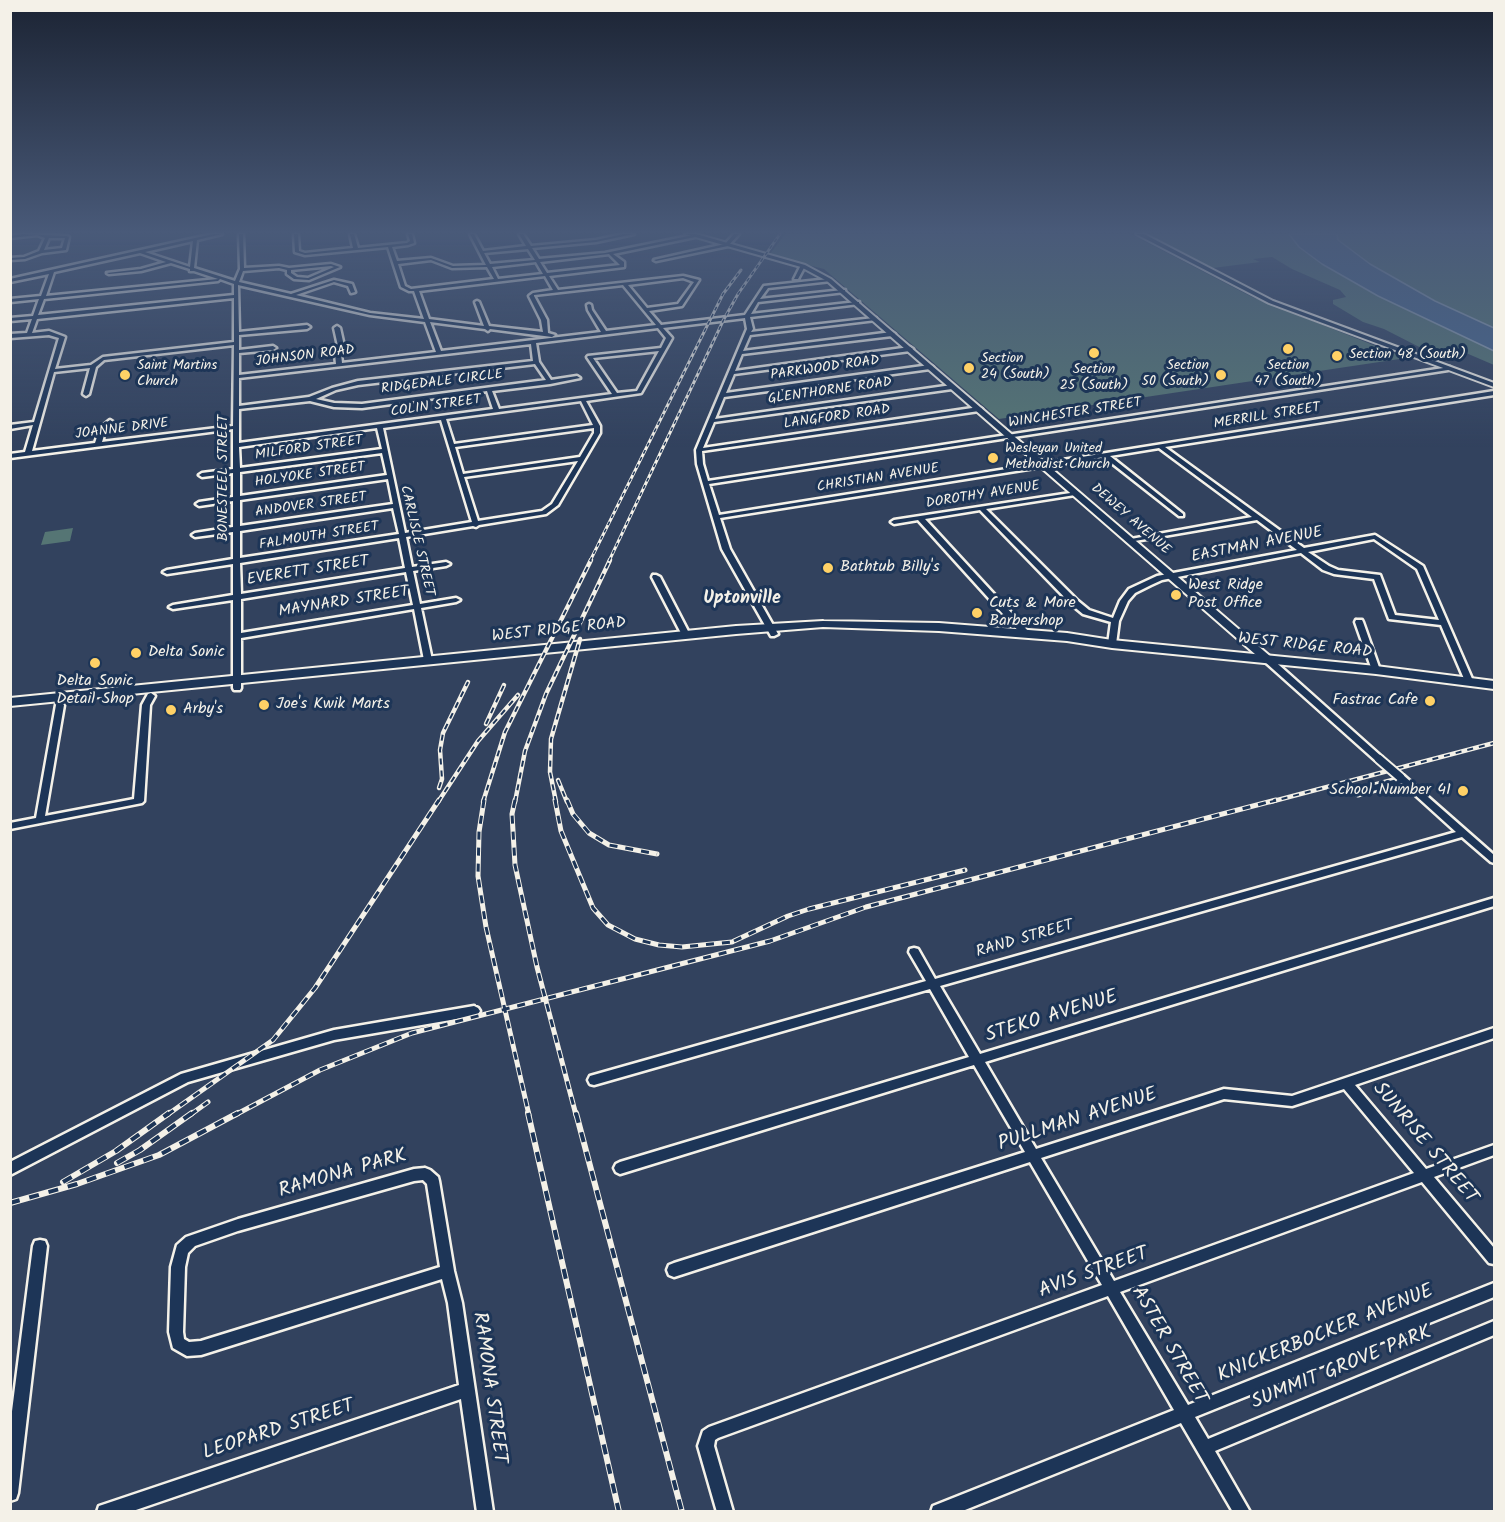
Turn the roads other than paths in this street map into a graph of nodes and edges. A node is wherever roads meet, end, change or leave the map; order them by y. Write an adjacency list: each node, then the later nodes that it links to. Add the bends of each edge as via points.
1 (40, 305): 17 (street)
2 (150, 305): 17 (street)
3 (236, 305): 27 (street, BONESTEEL STREET)
4 (330, 305): 20 (street)
5 (422, 305): 20 (street)
6 (478, 305): 24 (street)
7 (536, 305): 30 (street)
8 (589, 305): 25 (street)
9 (641, 305): 15 (street)
10 (676, 305): 15 (street)
11 (754, 305): 16 (street)
12 (840, 305): 16 (street)
13 (859, 305): 18 (main road, DEWEY AVENUE)
14 (1279, 305): 46 (main road)
15 (645, 310): 22 (street)
16 (747, 316): 22 (street); 28 (street, via 751,327)
17 (35, 317): 19 (street); 26 (street)
18 (874, 319): 28 (street); 29 (main road, DEWEY AVENUE)
19 (10, 320)
20 (428, 321): 24 (street); 41 (street)
21 (307, 327): 27 (street)
22 (660, 327): 25 (street); 37 (street, via 669,338)
23 (337, 328): 43 (street, via 341,346)
24 (488, 329): 30 (street)
25 (604, 333): 32 (street)
26 (29, 334): 31 (street); 47 (street, via 62,337)
27 (236, 334): 34 (street, BONESTEEL STREET)
28 (748, 334): 40 (street)
29 (892, 334): 38 (main road, DEWEY AVENUE); 40 (street)
30 (546, 335): 32 (street); 33 (street)
31 (10, 336)
32 (572, 337): 33 (street, JOHNSON ROAD)
33 (555, 339): 35 (street, JOHNSON ROAD)
34 (236, 342): 39 (street, BONESTEEL STREET); 44 (street, via 109,357)
35 (534, 342): 41 (street, JOHNSON ROAD); 42 (street)
36 (273, 348): 39 (street)
37 (663, 349): 58 (street, COLIN STREET, via 639,392); 58 (street, via 590,357)
38 (910, 349): 45 (main road, DEWEY AVENUE); 48 (street)
39 (237, 352): 49 (street, BONESTEEL STREET)
40 (740, 352): 48 (street)
41 (439, 353): 43 (street, JOHNSON ROAD)
42 (536, 362): 51 (street); 59 (street, RIDGEDALE CIRCLE, via 358,383)
43 (339, 365): 49 (street, JOHNSON ROAD)
44 (93, 366): 47 (street); 56 (street)
45 (930, 367): 53 (main road, DEWEY AVENUE); 57 (street, PARKWOOD ROAD)
46 (1448, 368): 52 (main road); 72 (street, WINCHESTER STREET)
47 (53, 370): 67 (street)
48 (732, 373): 57 (street)
49 (237, 377): 61 (street, BONESTEEL STREET)
50 (578, 378): 51 (street, RIDGEDALE CIRCLE)
51 (550, 382): 54 (street, RIDGEDALE CIRCLE)
52 (1494, 385)
53 (952, 387): 62 (main road, DEWEY AVENUE); 65 (street, GLENTHORNE ROAD)
54 (489, 390): 59 (street, RIDGEDALE CIRCLE, via 353,406); 63 (street)
55 (1494, 393): 76 (street, MERRILL STREET)
56 (86, 394)
57 (723, 394): 65 (street)
58 (616, 396): 60 (street, COLIN STREET)
59 (310, 399): 61 (street, RIDGEDALE CIRCLE)
60 (583, 400): 63 (street, COLIN STREET); 68 (street)
61 (237, 408): 70 (street, BONESTEEL STREET)
62 (979, 409): 72 (main road, DEWEY AVENUE); 77 (street, LANGFORD ROAD)
63 (497, 411): 64 (street, COLIN STREET)
64 (443, 418): 71 (street, COLIN STREET); 75 (street)
65 (711, 421): 77 (street)
66 (110, 422): 73 (street, via 103,428)
67 (38, 423): 69 (street); 79 (street)
68 (597, 426): 75 (street); 82 (street, FALMOUTH STREET, via 596,436)
69 (10, 427)
70 (237, 427): 73 (street, JOANNE DRIVE); 74 (street, BONESTEEL STREET)
71 (380, 427): 74 (street, COLIN STREET); 78 (street, CARLISLE STREET)
72 (1010, 436): 83 (main road, DEWEY AVENUE); 88 (street, WINCHESTER STREET)
73 (98, 445): 79 (street, JOANNE DRIVE)
74 (237, 445): 84 (street, BONESTEEL STREET)
75 (451, 446): 86 (street)
76 (1161, 447): 81 (street, MERRILL STREET); 97 (street)
77 (699, 450): 88 (street)
78 (384, 451): 84 (street, MILFORD STREET); 87 (street, CARLISLE STREET)
79 (28, 454): 80 (street, JOANNE DRIVE)
80 (10, 456)
81 (1106, 456): 83 (street, MERRILL STREET); 94 (street)
82 (583, 458): 86 (street); 99 (street, FALMOUTH STREET, via 548,511)
83 (1044, 466): 89 (main road, DEWEY AVENUE); 95 (street, CHRISTIAN AVENUE)
84 (237, 471): 85 (street, MILFORD STREET); 90 (street, BONESTEEL STREET)
85 (202, 475)
86 (460, 476): 99 (street)
87 (389, 477): 90 (street, HOLYOKE STREET); 92 (street, CARLISLE STREET)
88 (706, 483): 95 (street)
89 (1075, 493): 93 (street, DOROTHY AVENUE); 103 (main road, DEWEY AVENUE)
90 (237, 498): 91 (street, HOLYOKE STREET); 100 (street, BONESTEEL STREET)
91 (199, 504)
92 (396, 506): 100 (street, ANDOVER STREET); 102 (street, CARLISLE STREET)
93 (981, 508): 96 (street, DOROTHY AVENUE); 115 (street, via 1075,603 1086,612)
94 (1182, 515)
95 (716, 517): 118 (street, via 726,549)
96 (920, 518): 98 (street, DOROTHY AVENUE); 119 (street)
97 (1258, 518): 103 (street); 104 (street)
98 (894, 522)
99 (476, 525): 102 (street, FALMOUTH STREET)
100 (237, 529): 101 (street, ANDOVER STREET); 105 (street, BONESTEEL STREET)
101 (195, 535)
102 (402, 536): 105 (street, FALMOUTH STREET); 107 (street, CARLISLE STREET)
103 (1131, 541): 109 (main road, DEWEY AVENUE)
104 (1303, 551): 109 (street, EASTMAN AVENUE); 117 (street, via 1331,571 1377,577 1392,617); 117 (street, EASTMAN AVENUE, via 1375,537 1420,568)
105 (237, 562): 108 (street, FALMOUTH STREET); 111 (street, BONESTEEL STREET)
106 (446, 564): 107 (street, EVERETT STREET)
107 (410, 570): 111 (street, EVERETT STREET); 113 (street, CARLISLE STREET)
108 (167, 572)
109 (1172, 576): 115 (street, EASTMAN AVENUE, via 1132,591); 123 (main road, DEWEY AVENUE)
110 (656, 577): 120 (street)
111 (237, 597): 114 (street, EVERETT STREET); 121 (street, BONESTEEL STREET)
112 (456, 600): 113 (street, MAYNARD STREET)
113 (418, 606): 121 (street, MAYNARD STREET); 124 (street, CARLISLE STREET)
114 (173, 607)
115 (1115, 621): 122 (street, EASTMAN AVENUE)
116 (1359, 622): 125 (street)
117 (1444, 622): 126 (street)
118 (773, 630): 119 (highway, WEST RIDGE ROAD, via 874,624); 120 (highway, WEST RIDGE ROAD); 122 (highway, WEST RIDGE ROAD); 127 (highway, WEST RIDGE ROAD)
119 (1025, 633): 122 (highway, WEST RIDGE ROAD)
120 (686, 634): 124 (highway, WEST RIDGE ROAD)
121 (237, 636): 127 (street, BONESTEEL STREET)
122 (1112, 644): 123 (highway, WEST RIDGE ROAD)
123 (1267, 659): 125 (highway, WEST RIDGE ROAD); 133 (street, DEWEY AVENUE, bridge)
124 (428, 660): 127 (highway, WEST RIDGE ROAD)
125 (1376, 670): 126 (highway, WEST RIDGE ROAD)
126 (1469, 681): 128 (highway, WEST RIDGE ROAD)
127 (237, 684): 129 (highway, WEST RIDGE ROAD); 130 (highway, WEST RIDGE ROAD)
128 (1494, 685)
129 (151, 696): 131 (highway, WEST RIDGE ROAD); 135 (street, via 146,705 139,801)
130 (10, 702)
131 (60, 705): 132 (highway, WEST RIDGE ROAD); 135 (street)
132 (10, 710)
133 (1401, 778): 134 (street); 137 (street, DEWEY AVENUE)
134 (1358, 792)
135 (40, 820): 136 (street)
136 (10, 826)
137 (1464, 833): 138 (street, DEWEY AVENUE); 141 (street, RAND STREET)
138 (1494, 860)
139 (1494, 902): 144 (street, STEKO AVENUE)
140 (914, 952): 141 (street, ASTER STREET)
141 (933, 984): 144 (street, ASTER STREET); 145 (street, RAND STREET)
142 (474, 1011): 150 (street, via 334,1035 184,1078)
143 (1494, 1033): 146 (street, PULLMAN AVENUE)
144 (978, 1060): 148 (street, ASTER STREET); 149 (street, STEKO AVENUE)
145 (594, 1080)
146 (1346, 1083): 148 (street, PULLMAN AVENUE, via 1287,1101 1224,1094); 151 (street, SUNRISE STREET)
147 (1494, 1150): 151 (street, AVIS STREET)
148 (1034, 1155): 154 (street, PULLMAN AVENUE); 156 (street, ASTER STREET)
149 (620, 1168)
150 (10, 1169)
151 (1425, 1175): 153 (street, SUNRISE STREET); 156 (street, AVIS STREET)
152 (40, 1246): 160 (street)
153 (1494, 1258)
154 (674, 1270)
155 (447, 1271): 155 (street, RAMONA PARK, via 433,1181 425,1174 414,1174 191,1241 182,1250 178,1267 176,1338 182,1347 201,1348); 159 (street, RAMONA STREET)
156 (1112, 1288): 161 (street, ASTER STREET); 166 (street, AVIS STREET, via 714,1432 708,1436 706,1446)
157 (1494, 1290): 161 (street, KNICKERBOCKER AVENUE)
158 (1494, 1328): 162 (street, SUMMIT GROVE PARK)
159 (467, 1390): 164 (street, LEOPARD STREET); 165 (street, RAMONA STREET)
160 (16, 1406): 163 (street)
161 (1185, 1414): 162 (street, ASTER STREET); 167 (street, KNICKERBOCKER AVENUE)
162 (1205, 1448): 168 (street, ASTER STREET)
163 (10, 1493)
164 (105, 1512)
165 (485, 1512)
166 (725, 1512)
167 (939, 1512)
168 (1242, 1512)

